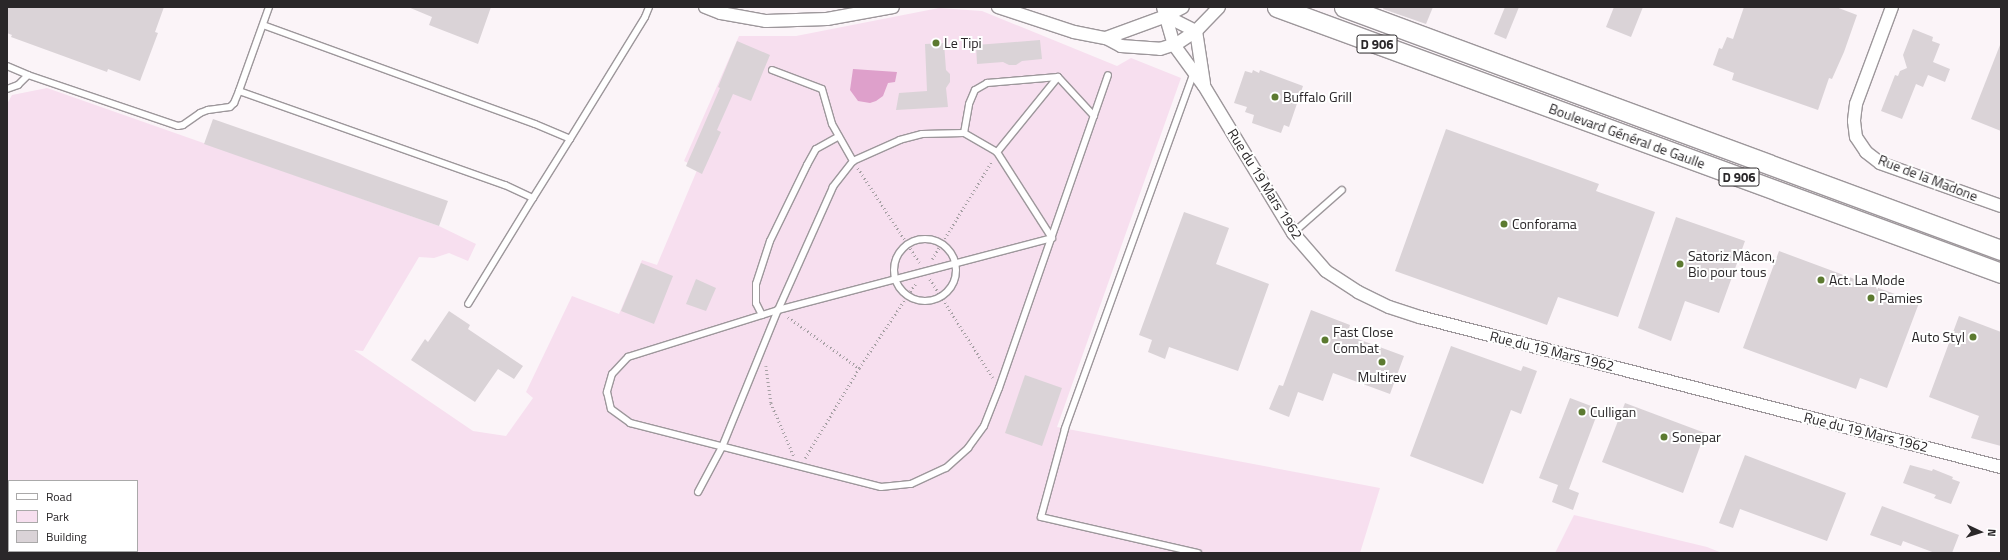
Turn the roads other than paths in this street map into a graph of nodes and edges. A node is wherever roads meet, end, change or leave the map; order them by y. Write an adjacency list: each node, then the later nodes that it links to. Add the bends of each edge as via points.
1 (269, 7): 12 (lane)
2 (649, 7): 28 (lane)
3 (705, 7): 4 (street, via 722,13 766,21 826,19)
4 (893, 7)
5 (998, 7): 14 (street, via 1074,32)
6 (1183, 7): 11 (street)
7 (1219, 7): 13 (street)
8 (1277, 7): 38 (main road, Boulevard Général de Gaulle / D 906)
9 (1344, 7): 36 (main road, Boulevard Général de Gaulle / D 906)
10 (1892, 7): 33 (street, Rue de la Madone, via 1856,104 1856,137 1866,152 1880,163)
11 (1164, 11): 13 (street); 14 (street); 15 (street, Rue du 19 Mars 1962)
12 (263, 25): 24 (lane); 28 (lane)
13 (1196, 31): 15 (street); 22 (street, Rue du 19 Mars 1962)
14 (1106, 38): 15 (street, via 1121,46 1160,49)
15 (1174, 45): 18 (street, Rue du 19 Mars 1962)
16 (7, 66): 19 (lane)
17 (772, 70): 27 (lane, via 822,89 832,124)
18 (1194, 72): 22 (street, Rue du 19 Mars 1962); 46 (lane, via 1065,429 1041,517)
19 (28, 75): 23 (lane, via 18,85); 24 (lane, via 178,126 208,110 230,107)
20 (1108, 75): 25 (lane)
21 (1058, 76): 25 (lane); 26 (lane, via 986,83 975,90 969,104); 29 (lane)
22 (1204, 86): 34 (street, Rue du 19 Mars 1962)
23 (7, 90)
24 (239, 91): 32 (lane, via 505,185)
25 (1094, 116): 35 (lane)
26 (964, 134): 29 (lane); 30 (lane, via 922,134 900,140)
27 (839, 136): 30 (lane); 42 (lane, via 816,149 770,241 756,284 756,303)
28 (570, 139): 32 (lane)
29 (997, 152): 35 (lane)
30 (853, 161): 41 (lane, via 833,187)
31 (1342, 190): 34 (lane)
32 (533, 198): 40 (lane)
33 (2001, 206)
34 (1293, 233): 44 (street, Rue du 19 Mars 1962, via 1326,271 1358,292 1389,307)
35 (1052, 238): 37 (lane); 43 (lane, via 984,426 968,448 946,468 911,484 881,487)
36 (2001, 250)
37 (954, 262): 39 (lane); 39 (lane, via 952,255 941,244 924,239 908,244 901,251 896,259); 39 (lane, via 956,272 953,282 948,290 933,300 924,301 908,296)
38 (2001, 273)
39 (895, 278): 41 (lane)
40 (468, 304)
41 (778, 310): 42 (lane); 43 (lane)
42 (762, 315): 43 (lane, via 628,357 612,374 608,392 610,409 630,423)
43 (722, 447): 45 (lane)
44 (2001, 467)
45 (698, 492)
46 (1198, 553)

